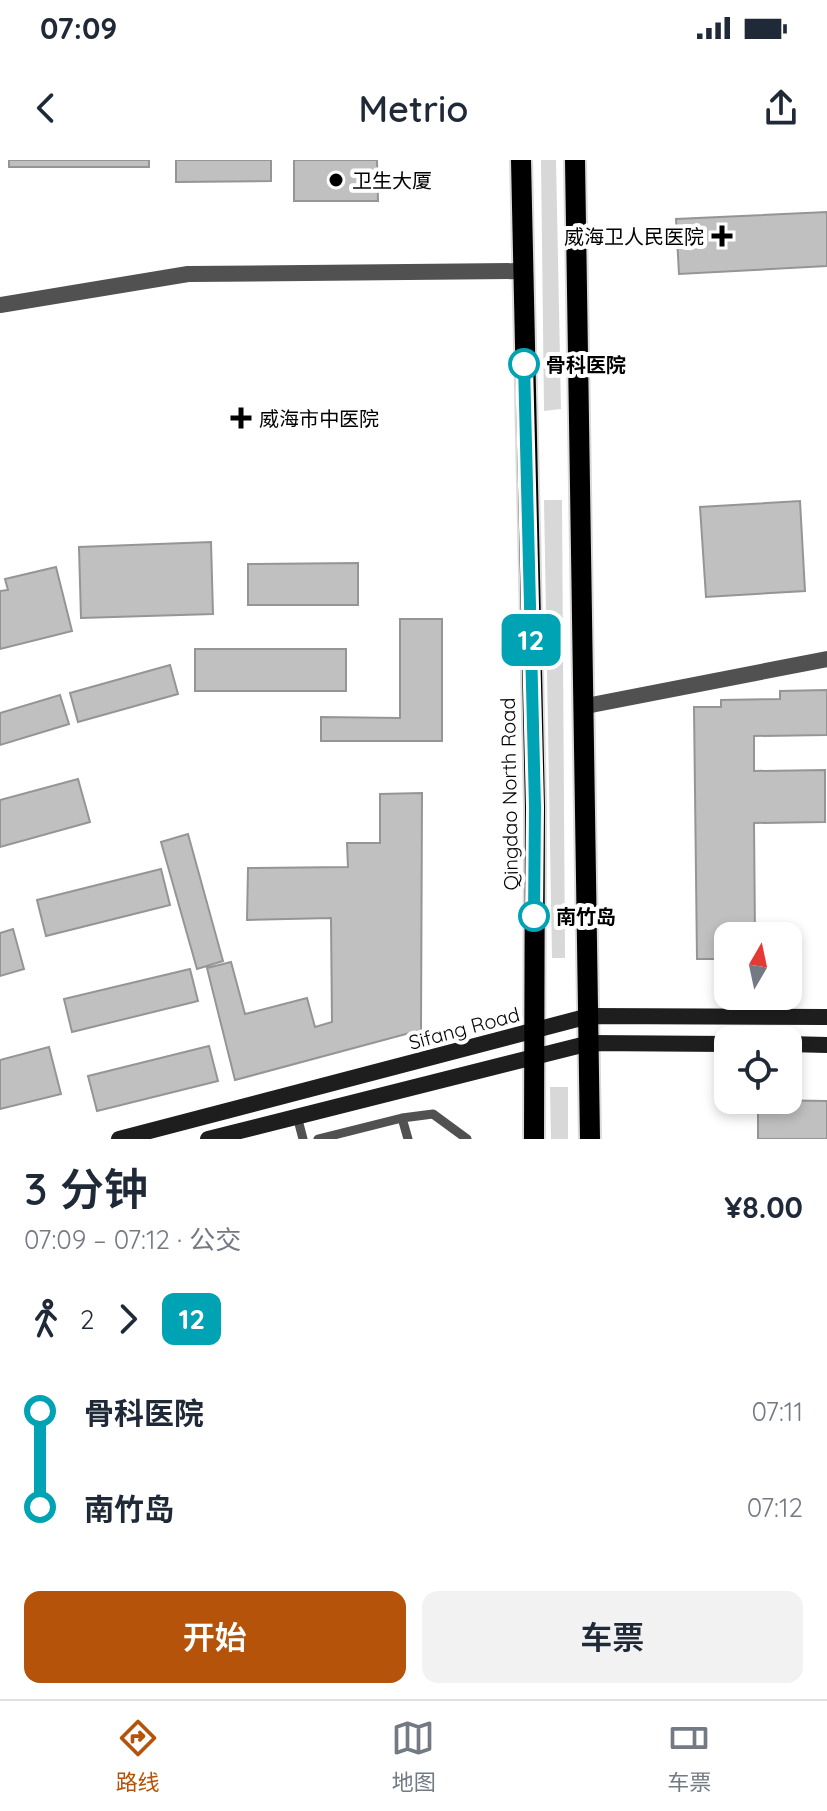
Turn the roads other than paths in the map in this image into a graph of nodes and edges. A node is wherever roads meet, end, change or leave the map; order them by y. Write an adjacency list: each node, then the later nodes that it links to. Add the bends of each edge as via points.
1 (521, 160): 3 (main road, Qingdao North Road)
2 (575, 160): 6 (main road)
3 (523, 271): 4 (street, via 188,274); 9 (main road, Qingdao North Road, via 535,807)
4 (0, 305)
5 (827, 659): 6 (street)
6 (586, 706): 7 (main road)
7 (589, 1016): 8 (main road, Sifang Road); 9 (main road, Sifang Road); 10 (main road)
8 (827, 1017)
9 (533, 1030): 14 (main road, Qingdao North Road); 17 (main road, Sifang Road)
10 (590, 1043): 11 (main road); 14 (main road); 24 (main road)
11 (714, 1044)
12 (802, 1044): 13 (main road)
13 (827, 1045)
14 (533, 1057): 15 (main road); 23 (main road, Qingdao North Road)
15 (297, 1116): 18 (main road); 19 (lane)
16 (402, 1118): 20 (lane); 21 (lane); 22 (lane, via 433,1114)
17 (119, 1139)
18 (208, 1139)
19 (303, 1139)
20 (318, 1139)
21 (408, 1139)
22 (467, 1139)
23 (534, 1139)
24 (590, 1139)

